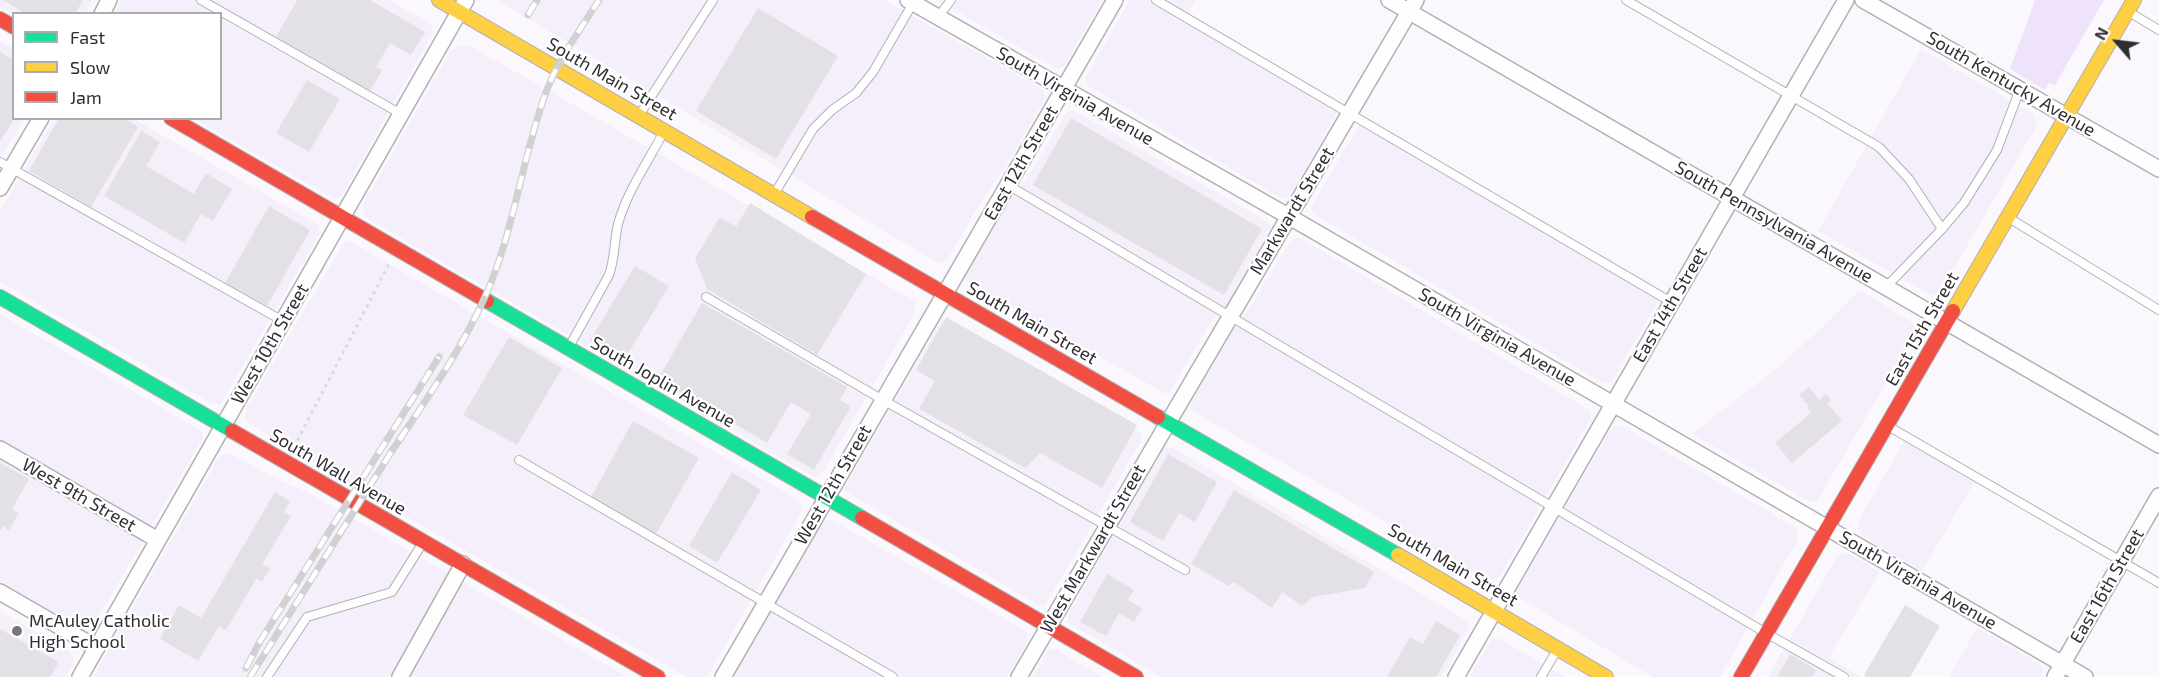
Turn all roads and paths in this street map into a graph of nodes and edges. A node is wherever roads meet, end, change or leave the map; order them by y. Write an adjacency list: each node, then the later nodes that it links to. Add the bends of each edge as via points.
1 (201, 0): 21 (lane)
2 (439, 0): 12 (main road, South Main Street)
3 (713, 0): 23 (lane)
4 (951, 0): 15 (lane)
5 (1115, 0): 18 (street, East 12th Street)
6 (1156, 0): 20 (lane)
7 (1389, 0): 13 (street, South Pennsylvania Avenue)
8 (1626, 0): 19 (lane)
9 (1846, 0): 19 (street, East 14th Street)
10 (1863, 0): 17 (street, South Kentucky Avenue)
11 (911, 2): 15 (street, South Virginia Avenue); 31 (lane, via 873,72 856,93 813,129)
12 (463, 6): 21 (street, West 10th Street); 23 (main road, South Main Street)
13 (1413, 6): 20 (street, Markwardt Street); 32 (street, South Pennsylvania Avenue)
14 (2131, 6): 16 (lane); 22 (main road, East 15th Street)
15 (938, 17): 18 (street, South Virginia Avenue)
16 (2159, 30)
17 (2020, 89): 22 (street, South Kentucky Avenue); 36 (lane, via 1997,150)
18 (1064, 90): 29 (street, East 12th Street); 33 (street, South Virginia Avenue)
19 (1790, 95): 32 (street, East 14th Street); 36 (lane, via 1879,147 1909,179)
20 (1349, 113): 33 (street, Markwardt Street); 42 (lane)
21 (401, 114): 34 (street, West 10th Street)
22 (2067, 115): 28 (street, South Kentucky Avenue); 35 (main road, East 15th Street)
23 (639, 116): 26 (main road, South Main Street)
24 (40, 120): 27 (street)
25 (174, 120): 34 (main road, South Joplin Avenue)
26 (665, 130): 31 (main road, South Main Street); 47 (lane, via 624,207 609,275)
27 (6, 166): 30 (street); 45 (lane)
28 (2159, 169)
29 (1008, 185): 39 (street, East 12th Street); 44 (lane)
30 (0, 188)
31 (774, 194): 39 (main road, South Main Street)
32 (1731, 197): 38 (street, South Pennsylvania Avenue); 42 (street, East 14th Street)
33 (1288, 216): 44 (street, Markwardt Street); 49 (street, South Virginia Avenue)
34 (342, 218): 37 (main road, South Joplin Avenue); 45 (street, West 10th Street)
35 (2007, 218): 43 (lane); 46 (main road, East 15th Street)
36 (1942, 229): 38 (lane)
37 (397, 249): 47 (main road, South Joplin Avenue); 56 (path)
38 (1887, 286): 46 (street, South Pennsylvania Avenue)
39 (945, 294): 48 (street, West 12th Street); 50 (main road, South Main Street)
40 (0, 297): 52 (main road, South Wall Avenue)
41 (706, 297): 48 (lane)
42 (1671, 302): 49 (street, East 14th Street)
43 (2159, 310)
44 (1230, 316): 50 (street, Markwardt Street); 59 (lane)
45 (283, 321): 52 (street, West 10th Street)
46 (1947, 322): 51 (main road, East 15th Street); 53 (street, South Pennsylvania Avenue)
47 (568, 348): 58 (main road, South Joplin Avenue)
48 (883, 400): 58 (street, West 12th Street); 60 (lane)
49 (1613, 404): 59 (street, East 14th Street); 61 (street, South Virginia Avenue)
50 (1168, 421): 60 (street, West Markwardt Street); 70 (main road, South Main Street)
51 (1887, 425): 61 (main road, East 15th Street); 64 (lane)
52 (223, 426): 56 (main road, South Wall Avenue); 62 (street, West 10th Street)
53 (2159, 445)
54 (0, 449): 62 (street, West 9th Street)
55 (519, 459): 69 (lane)
56 (286, 462): 63 (main road, South Wall Avenue)
57 (2159, 496): 64 (street, East 16th Street)
58 (825, 497): 69 (street, West 12th Street); 71 (main road, South Joplin Avenue)
59 (1554, 507): 70 (street, East 14th Street); 72 (lane)
60 (1107, 525): 66 (lane); 71 (street, West Markwardt Street)
61 (1827, 528): 72 (main road, East 15th Street); 75 (street, South Virginia Avenue)
62 (159, 540): 73 (street, West 10th Street)
63 (423, 542): 65 (main road, South Wall Avenue); 77 (lane, via 392,592 307,616)
64 (2122, 561): 67 (lane); 75 (street, East 16th Street)
65 (463, 564): 78 (street); 79 (main road, South Wall Avenue)
66 (1185, 570)
67 (2159, 583)
68 (0, 592): 73 (street)
69 (765, 602): 80 (street, West 12th Street); 81 (lane)
70 (1494, 610): 74 (main road, South Main Street); 84 (street, East 14th Street)
71 (1048, 626): 82 (street, West Markwardt Street); 83 (main road, South Joplin Avenue)
72 (1766, 633): 87 (main road, East 15th Street); 88 (lane)
73 (97, 648): 76 (street, West 10th Street)
74 (1558, 648): 85 (lane); 86 (main road, South Main Street)
75 (2059, 670): 89 (street, South Virginia Avenue)
76 (80, 677)
77 (267, 677)
78 (400, 677)
79 (658, 677)
80 (723, 677)
81 (894, 677)
82 (1019, 677)
83 (1137, 677)
84 (1456, 677)
85 (1541, 677)
86 (1606, 677)
87 (1741, 677)
88 (1844, 677)
89 (2085, 677)

